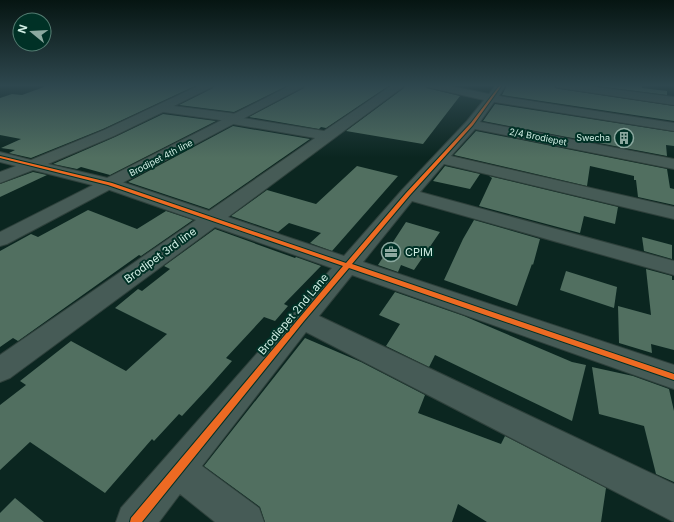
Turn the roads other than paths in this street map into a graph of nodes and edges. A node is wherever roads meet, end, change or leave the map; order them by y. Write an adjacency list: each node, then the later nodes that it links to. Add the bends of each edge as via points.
1 (159, 109): 13 (street)
2 (171, 109): 7 (street)
3 (253, 109): 7 (street, Brodipet 4th line)
4 (365, 109): 10 (street, Brodipet 3rd line)
5 (483, 109): 8 (street, Brodiepet 2nd Lane)
6 (587, 109): 9 (street)
7 (235, 119): 10 (street); 16 (street, Brodipet 4th line)
8 (472, 124): 12 (street, Brodiepet 2nd Lane); 14 (street, 2/4 Brodiepet)
9 (674, 127)
10 (327, 136): 19 (street, Brodipet 3rd line)
11 (0, 157): 13 (street)
12 (440, 158): 17 (street, Brodiepet 2nd Lane); 18 (street)
13 (33, 164): 15 (street); 16 (street)
14 (674, 164)
15 (0, 178)
16 (110, 184): 19 (street); 20 (street, Brodipet 4th line)
17 (408, 194): 21 (street, Brodiepet 2nd Lane); 22 (street)
18 (674, 213)
19 (210, 219): 21 (street); 24 (street, Brodipet 3rd line)
20 (0, 240)
21 (347, 265): 23 (street, Brodiepet 2nd Lane); 25 (street)
22 (674, 268)
23 (302, 319): 26 (street, Brodiepet 2nd Lane); 27 (street)
24 (0, 370)
25 (674, 377)
26 (178, 470): 28 (street, Brodiepet 2nd Lane); 29 (street)
27 (674, 503)
28 (135, 522)
29 (245, 522)

